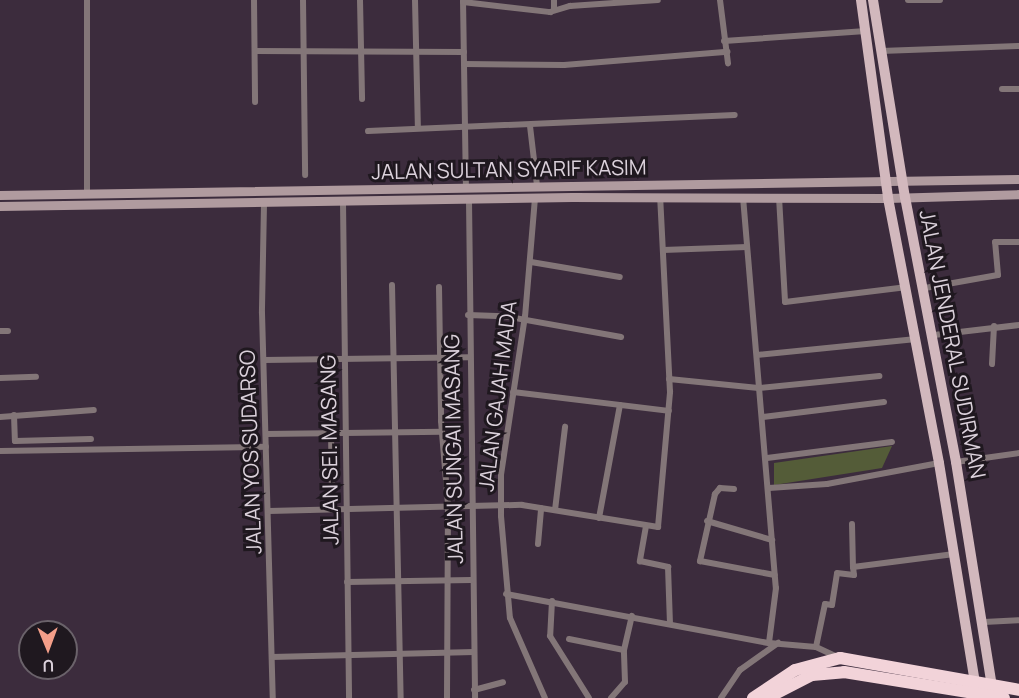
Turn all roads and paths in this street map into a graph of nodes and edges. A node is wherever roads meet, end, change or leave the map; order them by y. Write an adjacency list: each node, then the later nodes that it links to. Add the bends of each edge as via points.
1 (87, 0): 42 (street)
2 (254, 0): 18 (street)
3 (303, 0): 19 (street)
4 (360, 0): 21 (street)
5 (415, 0): 22 (street)
6 (554, 0): 14 (street)
7 (658, 0): 14 (street)
8 (720, 0): 16 (street)
9 (861, 0): 15 (main road, JALAN JENDERAL SUDIRMAN)
10 (873, 0): 20 (main road, JALAN JENDERAL SUDIRMAN)
11 (908, 0): 12 (street)
12 (940, 0)
13 (464, 1): 14 (street); 23 (street)
14 (554, 10)
15 (866, 31): 16 (street); 37 (main road, JALAN JENDERAL SUDIRMAN)
16 (724, 41): 24 (street)
17 (1019, 46): 20 (street)
18 (255, 51): 19 (street); 30 (street)
19 (305, 51): 21 (street); 41 (street)
20 (881, 51): 38 (main road, JALAN JENDERAL SUDIRMAN)
21 (361, 52): 22 (street); 29 (street)
22 (416, 52): 23 (street); 33 (street)
23 (464, 52): 26 (street)
24 (727, 52): 25 (street); 26 (street, via 564,65)
25 (728, 63)
26 (464, 64): 34 (street)
27 (1002, 89): 28 (street)
28 (1019, 89)
29 (362, 99)
30 (255, 102)
31 (735, 116): 32 (street)
32 (530, 126): 34 (street); 39 (street)
33 (418, 128): 34 (street); 35 (street)
34 (465, 128): 40 (street)
35 (368, 131)
36 (1019, 179): 38 (street, JALAN SULTAN SYARIF KASIM)
37 (887, 184): 38 (street, JALAN SULTAN SYARIF KASIM); 39 (street, JALAN SULTAN SYARIF KASIM); 50 (main road, JALAN JENDERAL SUDIRMAN)
38 (903, 184): 51 (main road, JALAN JENDERAL SUDIRMAN)
39 (537, 186): 40 (street, JALAN SULTAN SYARIF KASIM)
40 (466, 188): 41 (street, JALAN SULTAN SYARIF KASIM)
41 (305, 189): 42 (street, JALAN SULTAN SYARIF KASIM)
42 (87, 193): 45 (street, JALAN SULTAN SYARIF KASIM)
43 (1019, 194): 51 (street, JALAN SULTAN SYARIF KASIM)
44 (0, 195): 45 (street, JALAN SULTAN SYARIF KASIM)
45 (14, 195): 55 (street)
46 (660, 197): 47 (street, JALAN SULTAN SYARIF KASIM); 49 (street, JALAN SULTAN SYARIF KASIM); 59 (street)
47 (743, 197): 48 (street, JALAN SULTAN SYARIF KASIM); 58 (street)
48 (779, 197): 50 (street, JALAN SULTAN SYARIF KASIM); 64 (street, via 785,302)
49 (535, 198): 52 (street, JALAN SULTAN SYARIF KASIM); 60 (street, JALAN GAJAH MADA)
50 (888, 198): 51 (street, JALAN SULTAN SYARIF KASIM); 64 (main road, JALAN JENDERAL SUDIRMAN)
51 (905, 198): 65 (main road, JALAN JENDERAL SUDIRMAN)
52 (469, 200): 53 (street, JALAN SULTAN SYARIF KASIM); 66 (street, JALAN SUNGAI MASANG)
53 (343, 202): 54 (street, JALAN SULTAN SYARIF KASIM); 78 (street, JALAN SEI. MASANG)
54 (264, 204): 55 (street, JALAN SULTAN SYARIF KASIM); 81 (street, JALAN YOS SUDARSO)
55 (14, 205): 56 (street, JALAN SULTAN SYARIF KASIM)
56 (0, 206)
57 (1019, 242): 65 (street, via 995,242 998,275)
58 (747, 247): 59 (street); 75 (street)
59 (663, 250): 86 (street)
60 (531, 262): 61 (street); 67 (street, JALAN GAJAH MADA)
61 (620, 277)
62 (392, 285): 79 (street)
63 (439, 287): 76 (street)
64 (907, 287): 74 (main road, JALAN JENDERAL SUDIRMAN)
65 (925, 288): 72 (main road, JALAN JENDERAL SUDIRMAN)
66 (468, 315): 67 (street); 77 (street, JALAN SUNGAI MASANG)
67 (524, 321): 73 (street); 88 (street, JALAN GAJAH MADA)
68 (1019, 325): 69 (street)
69 (994, 326): 72 (street); 82 (street)
70 (0, 331): 71 (street)
71 (8, 331)
72 (934, 335): 104 (main road, JALAN JENDERAL SUDIRMAN)
73 (621, 337)
74 (916, 339): 75 (street); 105 (main road, JALAN JENDERAL SUDIRMAN)
75 (757, 355): 87 (street)
76 (440, 357): 77 (street); 79 (street); 100 (street)
77 (469, 357): 118 (street, JALAN SUNGAI MASANG)
78 (344, 358): 79 (street); 80 (street); 93 (street, JALAN SEI. MASANG)
79 (393, 358): 99 (street)
80 (330, 359): 81 (street); 95 (street)
81 (264, 360): 102 (street, JALAN YOS SUDARSO)
82 (993, 364)
83 (879, 376): 87 (street)
84 (36, 377): 85 (street)
85 (0, 378)
86 (669, 379): 87 (street); 92 (street)
87 (759, 388): 97 (street)
88 (513, 392): 90 (street); 119 (street, JALAN GAJAH MADA)
89 (884, 402): 97 (street)
90 (620, 405): 92 (street); 127 (street)
91 (94, 410): 94 (street)
92 (669, 411): 130 (street, via 660,520 658,527)
93 (344, 414): 95 (street); 101 (street, JALAN SEI. MASANG)
94 (14, 415): 96 (street); 106 (street, via 15,441)
95 (330, 415): 103 (street)
96 (0, 417)
97 (763, 417): 111 (street)
98 (565, 427): 125 (street)
99 (394, 432): 100 (street); 101 (street); 121 (street)
100 (442, 432): 120 (street)
101 (344, 433): 103 (street); 113 (street, JALAN SEI. MASANG)
102 (266, 434): 103 (street); 108 (street, JALAN YOS SUDARSO)
103 (329, 434): 112 (street)
104 (951, 434): 105 (main road); 114 (main road, JALAN JENDERAL SUDIRMAN)
105 (934, 437): 115 (main road, JALAN JENDERAL SUDIRMAN)
106 (91, 439)
107 (892, 442): 111 (street)
108 (266, 447): 109 (street); 126 (street, JALAN YOS SUDARSO)
109 (0, 451)
110 (1019, 453): 114 (street)
111 (767, 458): 116 (street)
112 (330, 461): 113 (street); 122 (street)
113 (344, 461): 123 (street, JALAN SEI. MASANG)
114 (956, 462): 144 (main road, JALAN JENDERAL SUDIRMAN)
115 (939, 463): 116 (street, via 827,484); 133 (main road, JALAN JENDERAL SUDIRMAN)
116 (769, 488): 131 (street)
117 (734, 489): 128 (street, via 717,489)
118 (472, 504): 119 (street); 120 (street); 137 (street, JALAN SUNGAI MASANG)
119 (501, 504): 124 (street); 140 (street, JALAN GAJAH MADA)
120 (448, 505): 121 (street); 136 (street)
121 (395, 506): 123 (street); 138 (street)
122 (333, 508): 123 (street); 126 (street)
123 (346, 508): 139 (street, JALAN SEI. MASANG)
124 (541, 508): 125 (street); 132 (street)
125 (555, 510): 127 (street)
126 (269, 511): 155 (street, JALAN YOS SUDARSO)
127 (599, 518): 130 (street)
128 (707, 521): 131 (street); 135 (street, via 701,562)
129 (852, 524): 134 (street)
130 (646, 526): 145 (street, via 640,561 668,567)
131 (772, 540): 135 (street)
132 (538, 544)
133 (954, 554): 134 (street); 158 (main road, JALAN JENDERAL SUDIRMAN)
134 (853, 567): 149 (street, via 854,575 837,574 832,605 825,604)
135 (775, 575): 147 (street, via 775,617)
136 (448, 580): 137 (street); 138 (street); 151 (street)
137 (471, 580): 152 (street, JALAN SUNGAI MASANG)
138 (399, 581): 139 (street); 153 (street)
139 (347, 582): 154 (street, JALAN SEI. MASANG)
140 (506, 594): 141 (street); 168 (street, JALAN GAJAH MADA, via 515,632)
141 (552, 601): 142 (street); 169 (street, via 549,636)
142 (632, 616): 145 (street); 150 (street)
143 (1019, 620): 144 (street)
144 (984, 622): 161 (main road, JALAN JENDERAL SUDIRMAN)
145 (670, 624): 147 (street)
146 (569, 639): 150 (street)
147 (769, 643): 148 (street)
148 (778, 643): 149 (street); 162 (street, via 741,670)
149 (816, 647): 156 (street)
150 (624, 650): 170 (street, via 625,682)
151 (447, 652): 152 (street); 153 (street); 166 (street)
152 (474, 652): 159 (street, JALAN SUNGAI MASANG)
153 (400, 653): 154 (street); 165 (street)
154 (347, 654): 155 (street); 164 (street, JALAN SEI. MASANG)
155 (272, 657): 163 (street, JALAN YOS SUDARSO)
156 (840, 658): 158 (highway); 171 (highway, via 795,670)
157 (503, 682): 159 (street)
158 (976, 689): 161 (highway); 172 (highway, via 844,672 812,675)
159 (474, 690): 167 (street, JALAN SUNGAI MASANG)
160 (1019, 690): 161 (highway)
161 (996, 693)
162 (724, 697)
163 (273, 698)
164 (349, 698)
165 (401, 698)
166 (447, 698)
167 (475, 698)
168 (545, 698)
169 (589, 698)
170 (611, 698)
171 (753, 698)
172 (767, 698)

